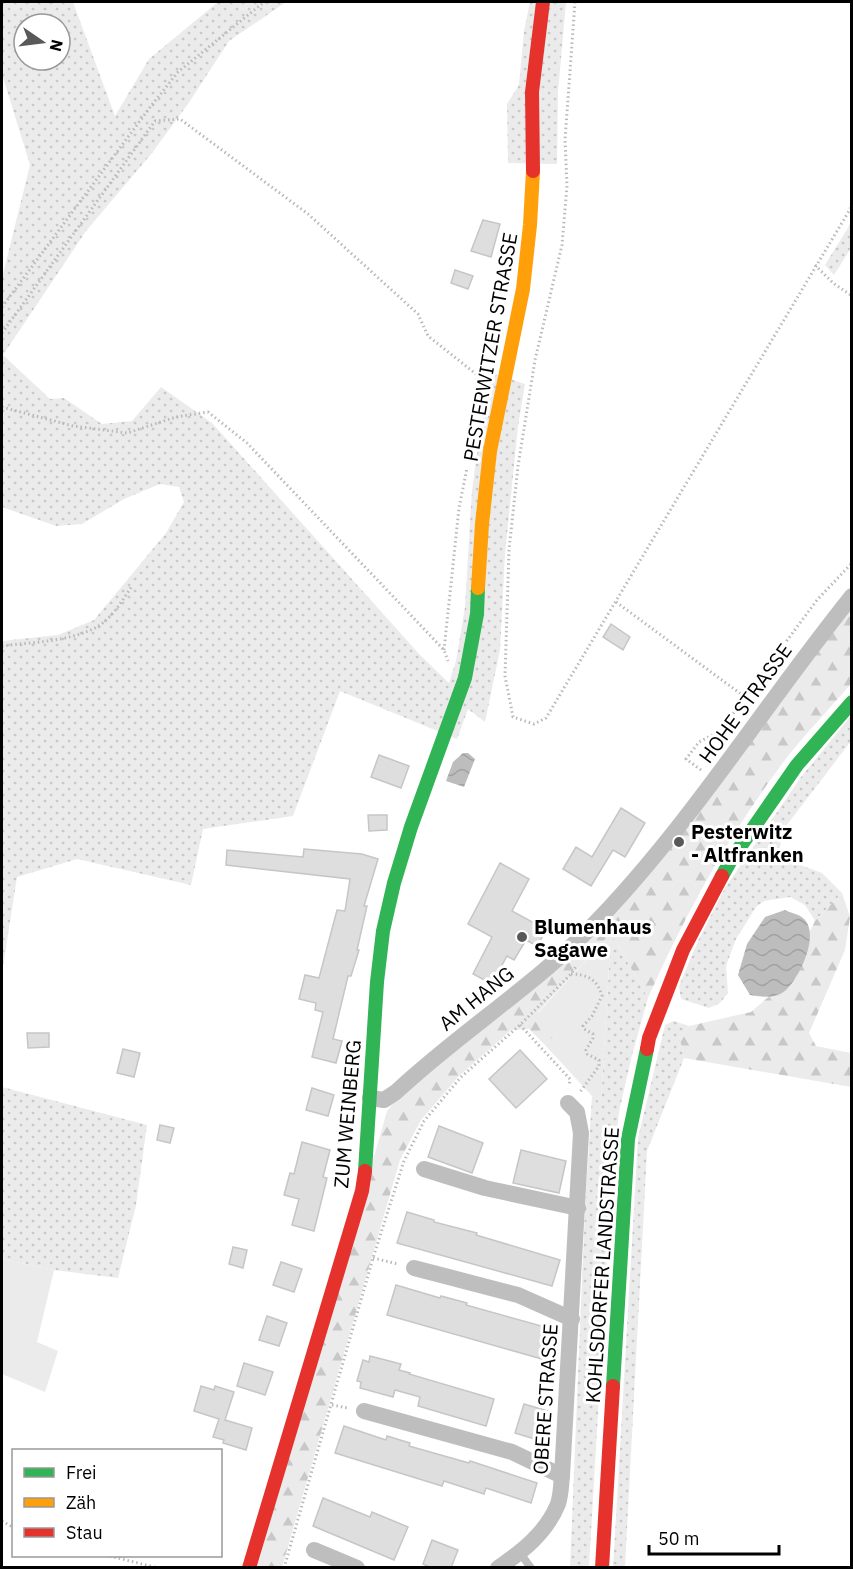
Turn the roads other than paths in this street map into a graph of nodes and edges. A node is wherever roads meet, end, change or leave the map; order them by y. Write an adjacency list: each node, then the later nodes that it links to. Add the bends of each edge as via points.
1 (543, 2): 3 (street, PESTERWITZER STRASSE, via 532,92 533,169 524,279 490,451 477,614)
2 (852, 596): 5 (street, HOHE STRASSE)
3 (459, 697): 6 (street, ZUM WEINBERG, via 411,827 385,921)
4 (852, 702): 20 (street, KOHLSDORFER LANDSTRASSE, via 798,765 731,860 683,950 649,1038 628,1139)
5 (674, 835): 6 (street, AM HANG, via 597,921 543,970 396,1092 384,1100)
6 (370, 1098): 16 (street, ZUM WEINBERG, via 362,1191)
7 (568, 1103): 9 (street, OBERE STRASSE, via 577,1112 580,1133)
8 (424, 1169): 9 (street, via 485,1188)
9 (578, 1208): 11 (street, OBERE STRASSE)
10 (414, 1268): 11 (street, via 518,1295)
11 (572, 1319): 13 (street, OBERE STRASSE)
12 (364, 1411): 13 (street, via 512,1452)
13 (562, 1476): 15 (street, OBERE STRASSE, via 558,1502 542,1532)
14 (314, 1550): 17 (street)
15 (520, 1553): 18 (street, OBERE STRASSE); 19 (lane)
16 (249, 1568)
17 (357, 1568)
18 (498, 1568)
19 (531, 1568)
20 (602, 1568)

